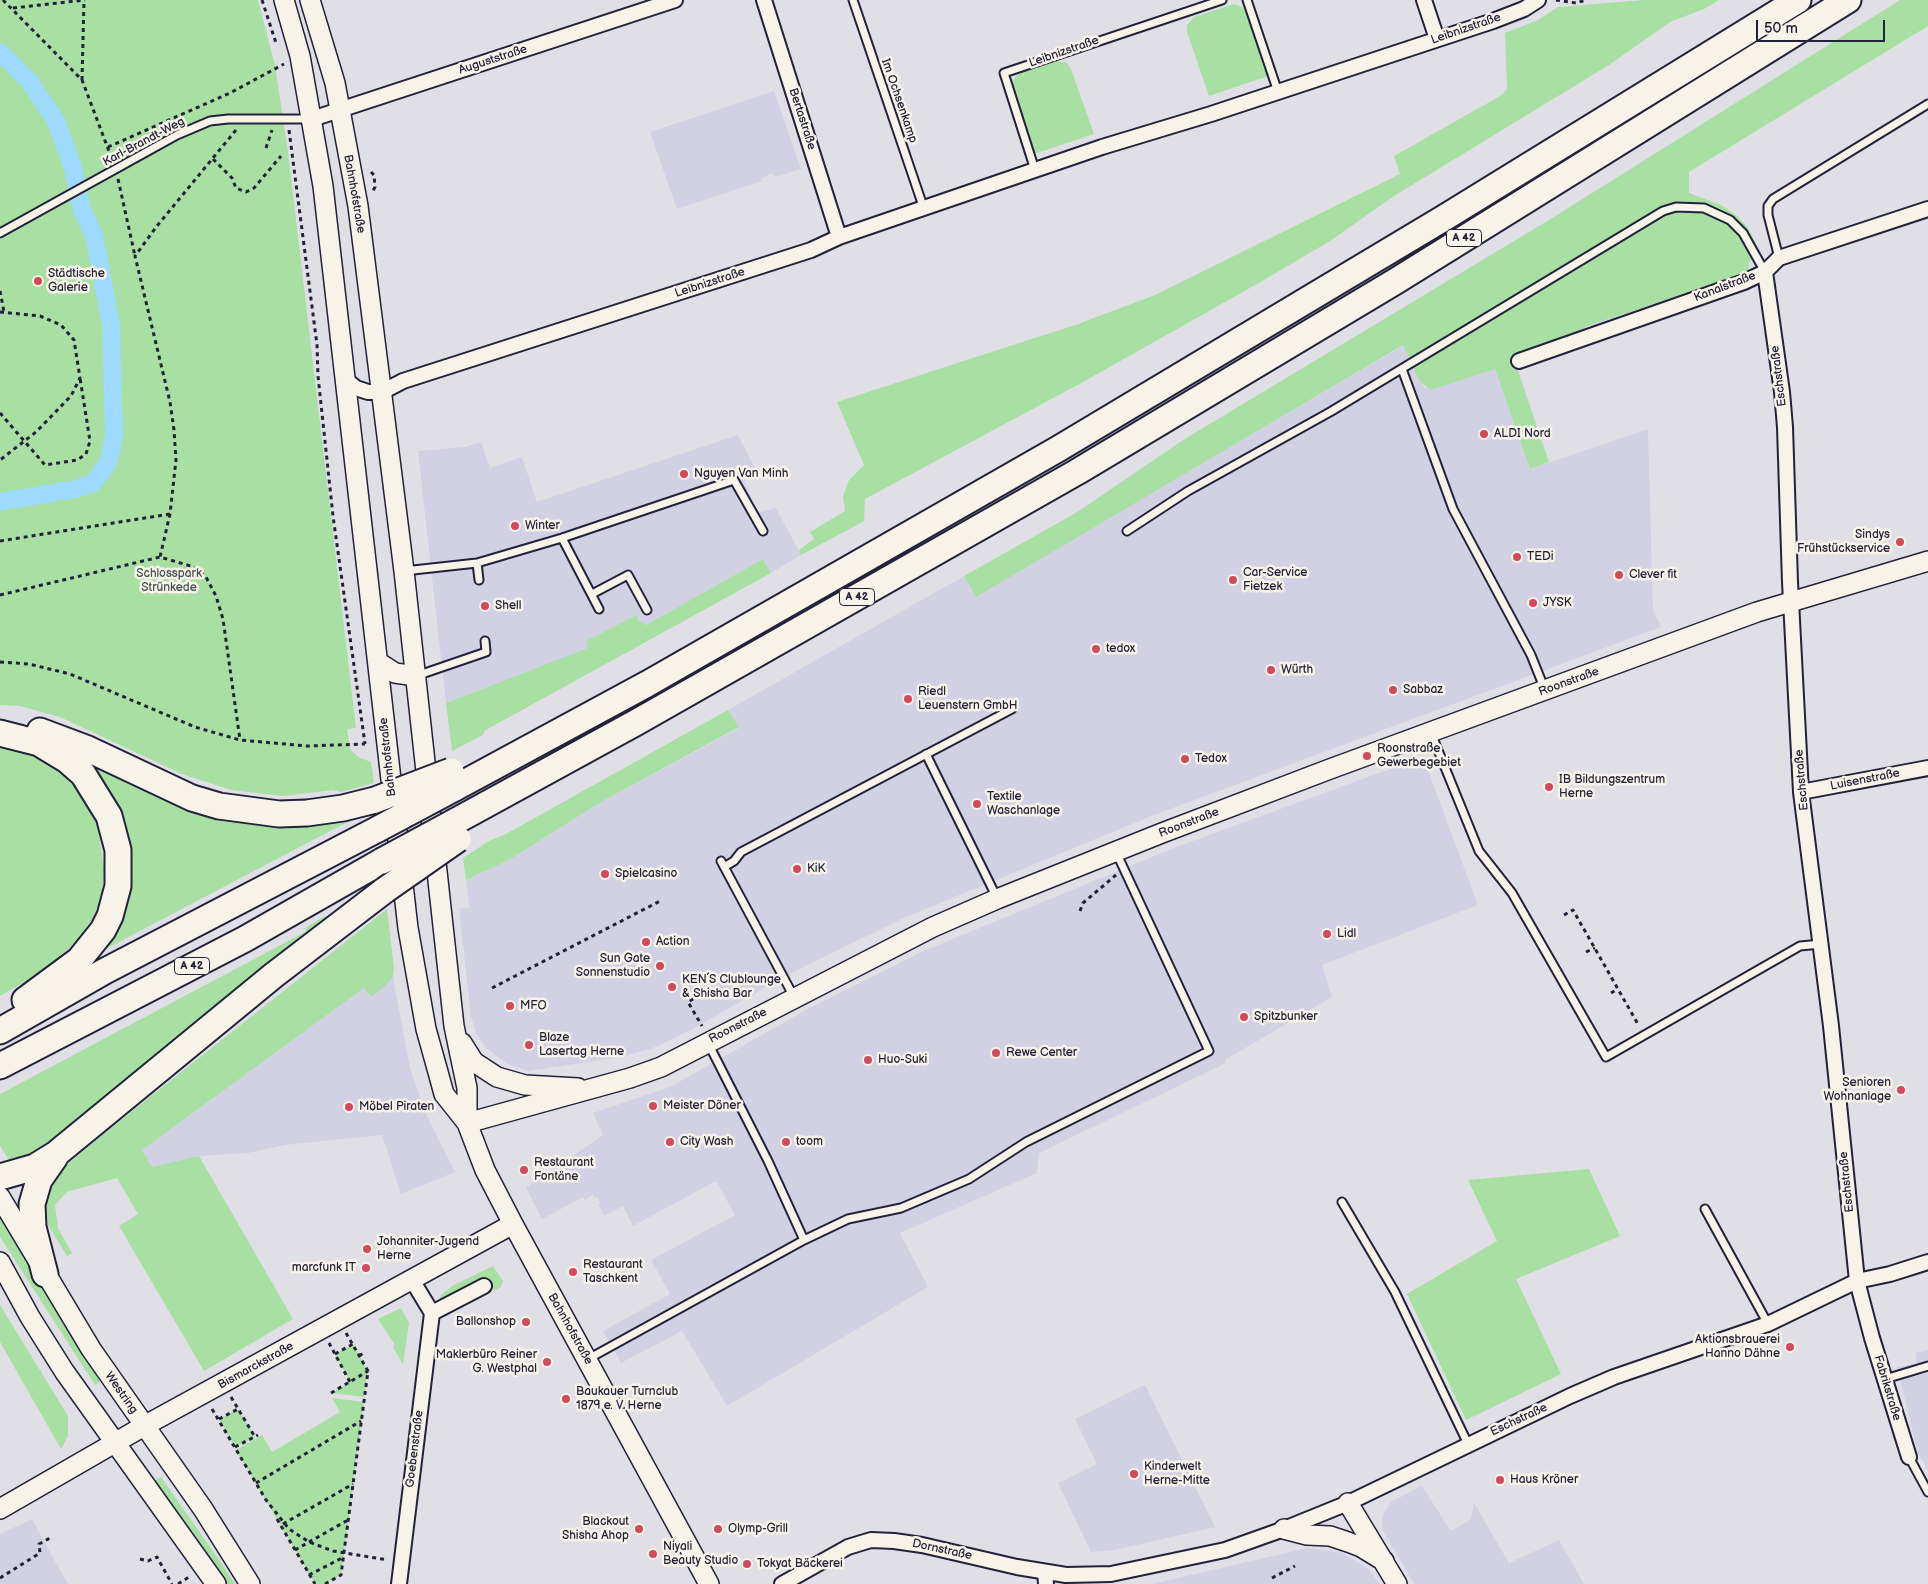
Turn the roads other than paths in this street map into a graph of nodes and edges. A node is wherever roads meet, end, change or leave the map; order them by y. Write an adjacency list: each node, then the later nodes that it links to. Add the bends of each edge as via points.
1 (284, 0): 16 (street, Bahnhofstraße, via 300,56)
2 (310, 0): 15 (street, Bahnhofstraße)
3 (764, 0): 21 (street, Bertastraße)
4 (853, 0): 18 (lane, Im Ochsenkamp)
5 (1222, 0): 17 (lane, Leibnizstraße, via 1004,73)
6 (1247, 0): 13 (lane)
7 (1424, 0): 12 (street)
8 (1538, 0): 12 (street, Leibnizstraße, via 1524,9)
9 (1798, 0): 49 (highway, A 42, via 1444,218 1058,449 647,684)
10 (1848, 0): 51 (highway, A 42, via 1396,281 1077,472 637,722)
11 (670, 1): 15 (street, Auguststraße)
12 (1437, 39): 13 (street, Leibnizstraße)
13 (1278, 92): 17 (street, Leibnizstraße)
14 (1928, 104): 22 (lane, via 1773,199 1768,206 1768,215)
15 (341, 110): 16 (street, Auguststraße); 27 (street, Bahnhofstraße, via 358,206)
16 (312, 119): 20 (lane, Karl-Brandt-Weg, via 210,121 177,135); 26 (street, Bahnhofstraße)
17 (1035, 170): 18 (street, Leibnizstraße)
18 (924, 208): 21 (street, Leibnizstraße)
19 (1928, 210): 22 (street, Kanalstraße)
20 (0, 233)
21 (840, 237): 27 (street, Leibnizstraße, via 811,250 403,381)
22 (1779, 258): 23 (street, Kanalstraße)
23 (1764, 272): 24 (street, Kanalstraße, via 1744,282); 25 (lane, via 1742,233 1730,220 1704,208 1669,209 1650,216); 36 (street, Eschstraße, via 1782,392)
24 (1519, 360)
25 (1402, 369): 28 (lane, via 1188,491); 42 (lane, via 1453,509 1531,655)
26 (345, 379): 27 (street, via 362,390); 40 (street, Bahnhofstraße)
27 (382, 392): 33 (street, Bahnhofstraße)
28 (1127, 530)
29 (763, 531): 30 (lane, via 734,480)
30 (562, 538): 32 (lane); 35 (lane)
31 (1928, 562): 36 (street, Roonstraße)
32 (477, 563): 33 (lane); 34 (lane)
33 (404, 572): 41 (street, Bahnhofstraße)
34 (479, 580)
35 (592, 594): 37 (lane); 38 (lane, via 628,575)
36 (1791, 601): 42 (street, Roonstraße); 50 (street, Eschstraße)
37 (599, 608)
38 (647, 610)
39 (484, 640): 41 (lane, via 486,652)
40 (378, 662): 41 (street, via 395,673); 55 (street, Bahnhofstraße, via 408,928)
41 (416, 676): 56 (street, Bahnhofstraße)
42 (1545, 690): 45 (street, Roonstraße)
43 (1012, 709): 47 (lane)
44 (0, 722): 49 (highway, bridge, via 64,739 192,798 253,812 298,814 343,808)
45 (1431, 732): 52 (street, Roonstraße); 54 (lane, via 1478,851 1512,893 1606,1057 1800,946)
46 (0, 733): 58 (highway, via 39,743 83,774 109,816 119,868 110,916 94,943 79,960)
47 (926, 754): 53 (lane); 57 (lane, via 741,852 734,861 723,864)
48 (1928, 768): 50 (street, Luisenstraße)
49 (452, 780): 60 (highway, A 42, bridge, via 378,828 105,971)
50 (1801, 792): 54 (street, Eschstraße)
51 (457, 830): 62 (highway, A 42, bridge, via 382,861 244,939); 65 (highway, bridge)
52 (1116, 852): 53 (street, Roonstraße); 71 (lane, via 1209,1051 1026,1142 969,1179 901,1208 848,1219)
53 (998, 898): 57 (street, Roonstraße, via 882,951)
54 (1821, 944): 76 (street, Eschstraße)
55 (417, 976): 56 (street, via 430,974); 64 (street, Bahnhofstraße, via 426,1029 444,1094)
56 (449, 981): 59 (street, Bahnhofstraße)
57 (794, 997): 61 (street, Roonstraße)
58 (0, 1020)
59 (454, 1026): 63 (street, via 474,1062 497,1077 525,1085); 64 (street, Bahnhofstraße, via 467,1088)
60 (0, 1031)
61 (704, 1033): 63 (street, Roonstraße, via 661,1067); 71 (lane)
62 (0, 1066)
63 (588, 1090): 64 (street, Roonstraße)
64 (467, 1123): 70 (street, Bahnhofstraße, via 487,1175)
65 (56, 1154): 66 (highway, via 35,1167); 74 (highway, via 38,1180 32,1204 33,1227)
66 (0, 1177)
67 (0, 1198): 74 (street, Westring)
68 (1342, 1202): 85 (lane, via 1395,1292)
69 (1705, 1208): 79 (lane)
70 (513, 1224): 75 (street, Bismarckstraße); 80 (street, Bahnhofstraße)
71 (804, 1240): 80 (lane)
72 (0, 1262): 84 (street, via 64,1372)
73 (1928, 1262): 76 (street)
74 (45, 1274): 83 (street, Westring, via 113,1384)
75 (412, 1280): 78 (street); 83 (street, Bismarckstraße)
76 (1857, 1281): 79 (street, Eschstraße); 82 (street, Fabrikstraße)
77 (484, 1286): 78 (street)
78 (432, 1313): 96 (street, Goebenstraße)
79 (1768, 1324): 85 (street, Eschstraße, via 1614,1377)
80 (587, 1359): 97 (street, Bahnhofstraße)
81 (1928, 1366): 82 (lane)
82 (1885, 1380): 86 (street, Fabrikstraße)
83 (144, 1426): 84 (street, Bismarckstraße); 95 (street, Westring, via 203,1509)
84 (116, 1444): 89 (street, Bismarckstraße); 94 (street)
85 (1468, 1444): 88 (street, Eschstraße)
86 (1909, 1457): 87 (lane, Fabrikstraße)
87 (1928, 1492)
88 (1348, 1503): 90 (street, Eschstraße); 91 (street)
89 (0, 1509)
90 (1284, 1529): 91 (street, via 1330,1536 1361,1547); 93 (street, Eschstraße, via 1198,1557)
91 (1384, 1562): 99 (street)
92 (1045, 1578): 93 (street, Dornstraße, via 1066,1574); 98 (street, Dornstraße, via 922,1545 871,1540 848,1547)
93 (1109, 1579)
94 (216, 1584)
95 (250, 1584)
96 (399, 1584)
97 (708, 1584)
98 (782, 1584)
99 (1397, 1584)

